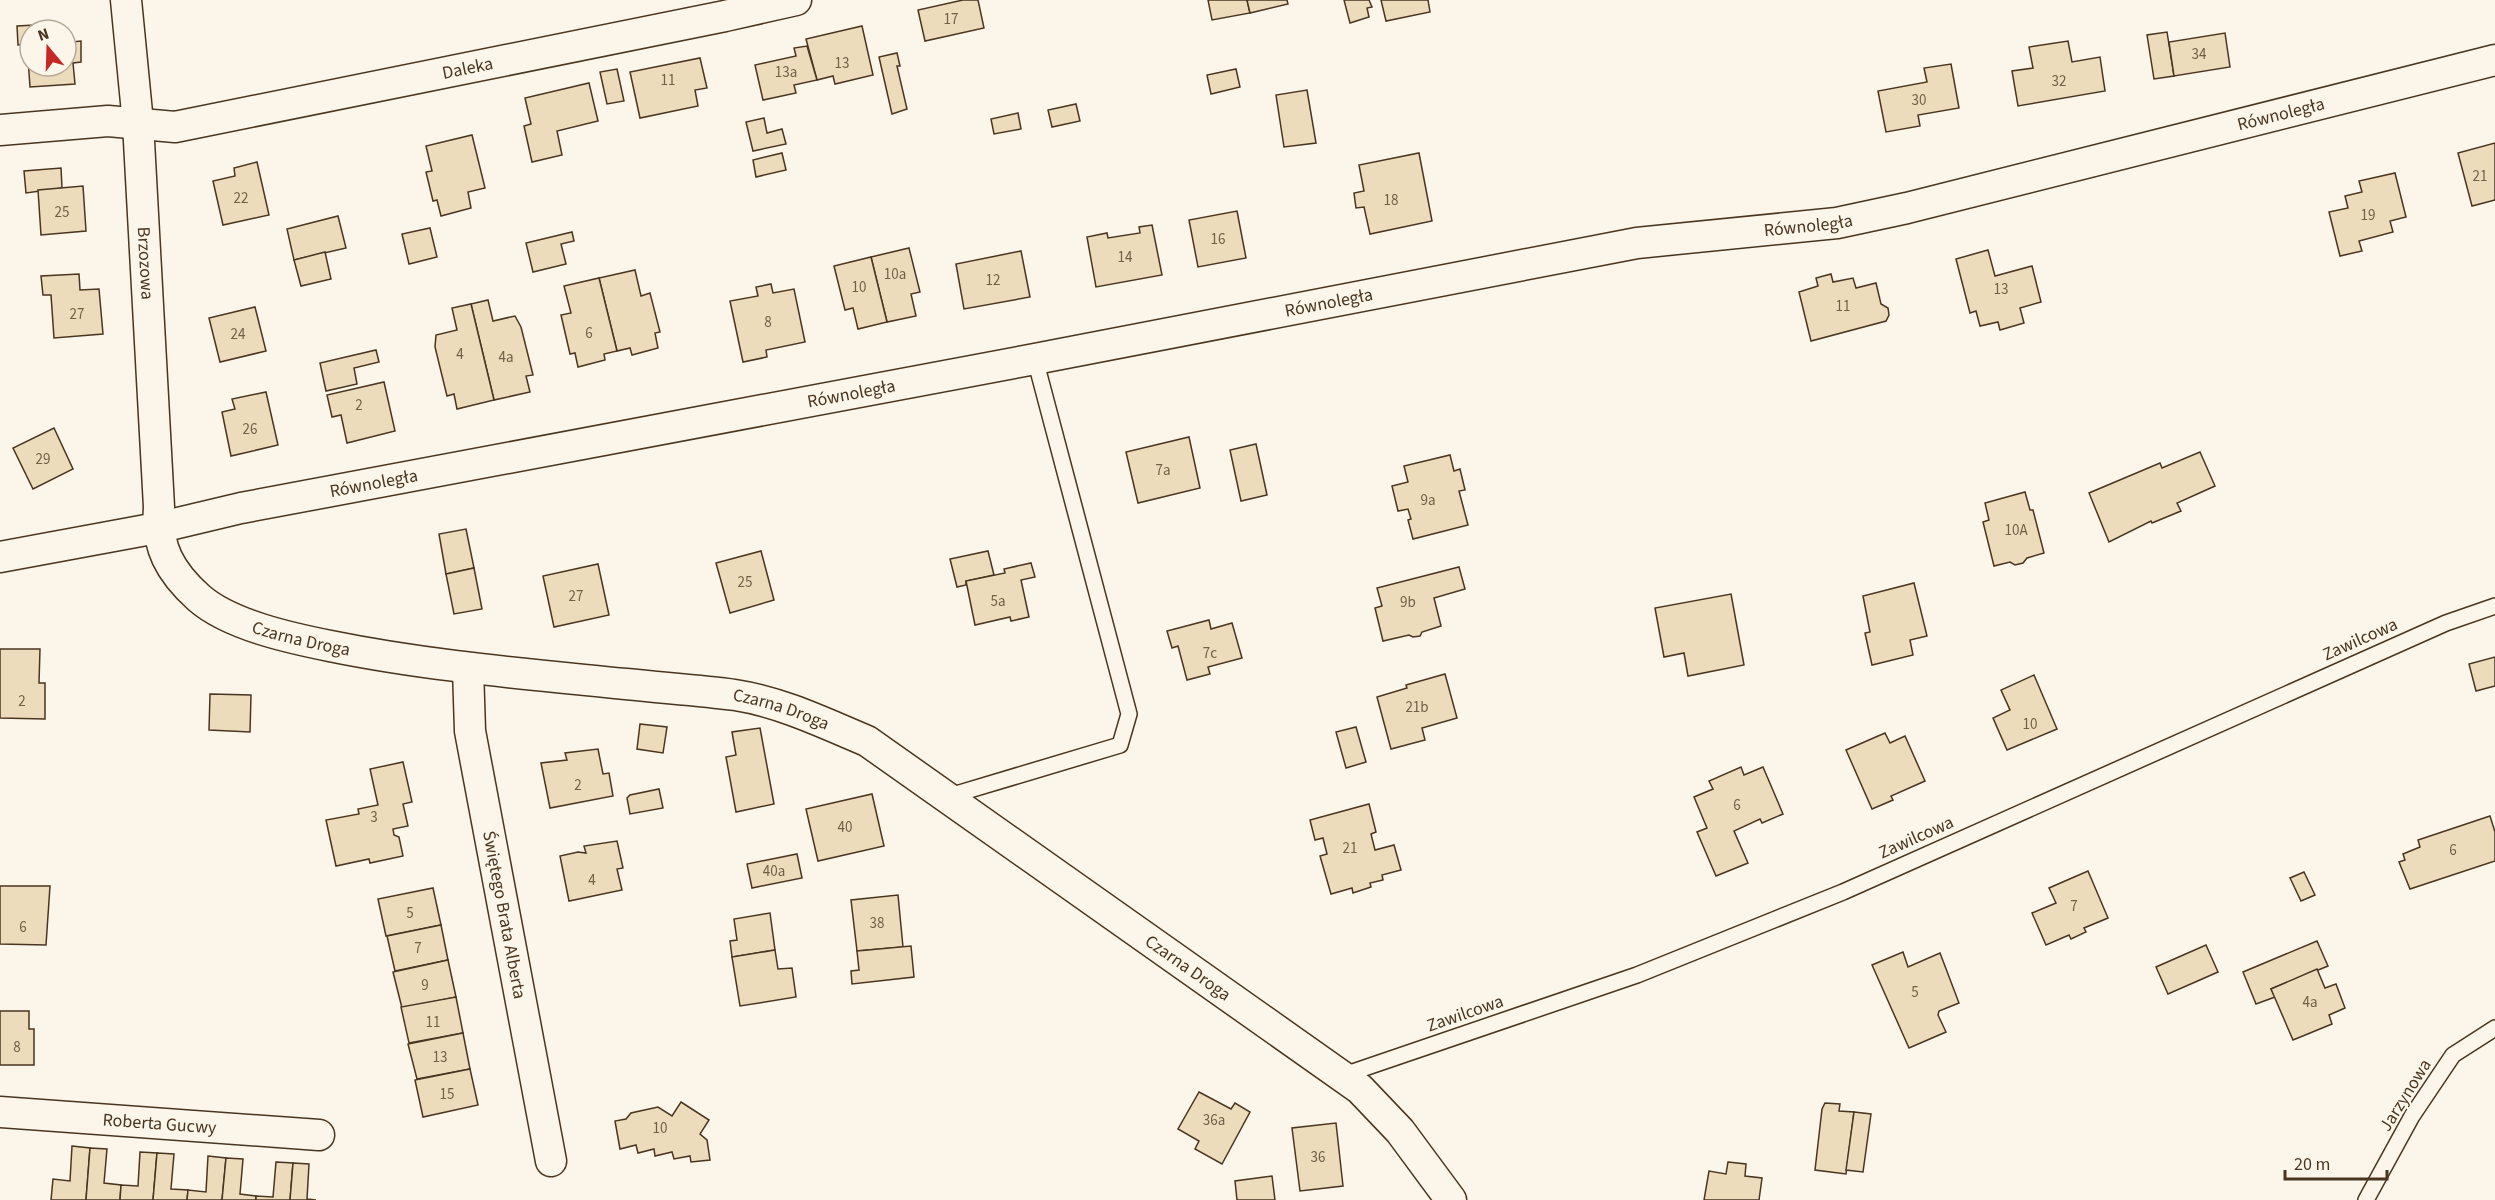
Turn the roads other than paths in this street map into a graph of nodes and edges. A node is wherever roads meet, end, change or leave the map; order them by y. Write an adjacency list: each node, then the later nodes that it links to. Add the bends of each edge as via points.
1 (126, 0): 4 (street, Brzozowa)
2 (796, 0): 4 (street, Daleka, via 175,127)
3 (2495, 60): 6 (street, Równoległa, via 1838,223 1637,243)
4 (138, 123): 5 (street, Daleka, via 108,121); 7 (street, Brzozowa, via 155,418)
5 (0, 130)
6 (1035, 359): 7 (street, Równoległa, via 253,506); 11 (lane, via 1129,714 1120,745)
7 (157, 528): 8 (street); 10 (street, Czarna Droga, via 166,560 200,598 220,612 278,636)
8 (0, 557)
9 (2495, 606): 13 (lane, Zawilcowa, via 2446,623 1821,901 1637,975)
10 (468, 669): 11 (street, Czarna Droga, via 735,695 781,705 867,741); 16 (street, Świętego Brata Alberta, via 470,731)
11 (946, 797): 13 (street, Czarna Droga)
12 (2495, 1028): 18 (lane, Jarzynowa, via 2453,1055 2412,1116)
13 (1341, 1076): 17 (street, Czarna Droga, via 1360,1089 1400,1131)
14 (0, 1112): 15 (street, Roberta Gucwy)
15 (320, 1135)
16 (551, 1161)
17 (1451, 1200)
18 (2366, 1200)

